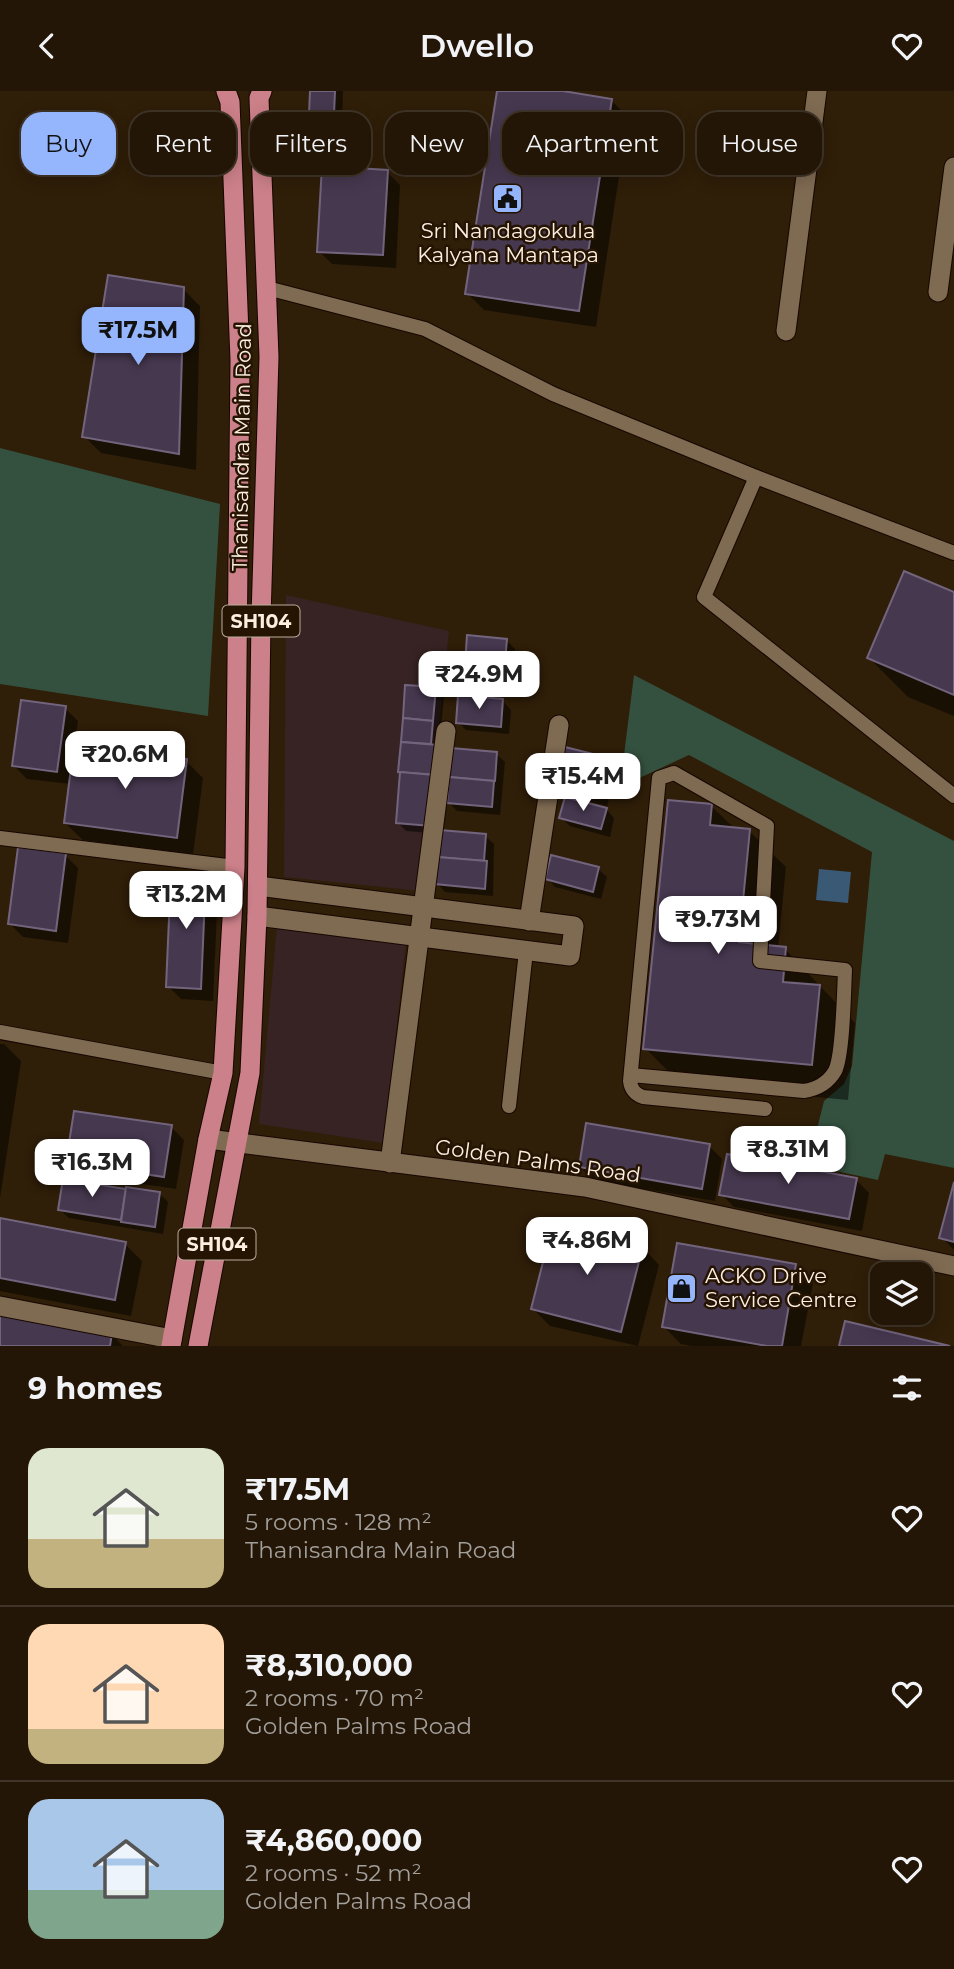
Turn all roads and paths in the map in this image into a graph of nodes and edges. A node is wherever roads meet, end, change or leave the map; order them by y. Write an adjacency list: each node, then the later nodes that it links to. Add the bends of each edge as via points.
1 (817, 91): 7 (street)
2 (260, 93): 5 (main road, Thanisandra Main Road / SH104)
3 (229, 95): 14 (main road, Thanisandra Main Road / SH104, via 240,360)
4 (954, 167): 6 (street)
5 (267, 288): 8 (lane, via 425,329 553,394); 15 (main road, Thanisandra Main Road / SH104)
6 (937, 292)
7 (786, 331)
8 (756, 477): 9 (lane); 12 (lane, via 704,597)
9 (954, 553)
10 (559, 725): 18 (street)
11 (446, 731): 16 (street)
12 (954, 796)
13 (0, 838): 14 (lane)
14 (235, 867): 22 (main road, Thanisandra Main Road / SH104)
15 (258, 886): 16 (street); 17 (main road, Thanisandra Main Road / SH104)
16 (424, 907): 18 (street); 19 (street)
17 (257, 916): 19 (street); 27 (main road, Thanisandra Main Road / SH104, via 250,1073)
18 (529, 921): 20 (street, via 574,926 570,956)
19 (420, 937): 20 (street); 28 (street)
20 (526, 951): 24 (lane)
21 (0, 1032): 22 (lane)
22 (223, 1073): 26 (main road, Thanisandra Main Road / SH104)
23 (631, 1075): 23 (lane, via 659,778 674,773 767,826 760,961 845,971 839,1063 829,1080 804,1091); 25 (lane, via 633,1091 643,1097)
24 (509, 1106)
25 (765, 1109)
26 (208, 1139): 27 (street, Golden Palms Road); 31 (main road, Thanisandra Main Road / SH104)
27 (236, 1143): 28 (street, Golden Palms Road); 32 (main road, Thanisandra Main Road / SH104)
28 (390, 1163): 29 (street, Golden Palms Road, via 585,1187)
29 (954, 1266)
30 (0, 1306): 31 (street)
31 (171, 1342)
32 (198, 1346)

